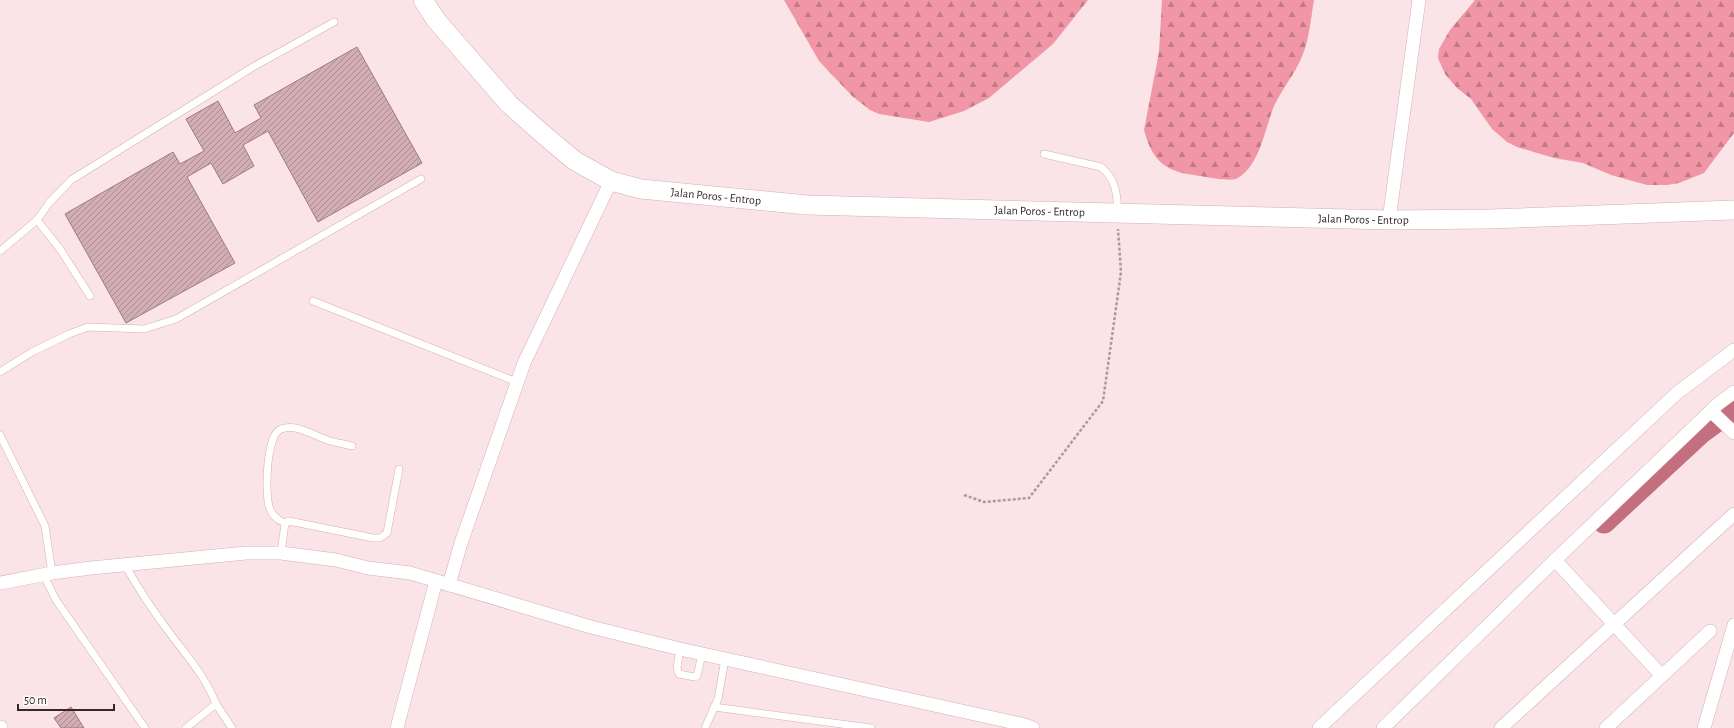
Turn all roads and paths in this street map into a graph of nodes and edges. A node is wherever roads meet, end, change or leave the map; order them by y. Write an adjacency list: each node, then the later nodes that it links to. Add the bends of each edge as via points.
1 (423, 0): 6 (main road, Jalan Poros - Entrop, via 436,20 509,104 575,161)
2 (1419, 0): 10 (street)
3 (334, 22): 9 (lane, via 253,67 71,180)
4 (1044, 154): 8 (lane, via 1101,167 1116,187)
5 (422, 179): 15 (lane, via 176,319 144,329 88,327 32,352)
6 (611, 181): 8 (main road, Jalan Poros - Entrop, via 641,189 807,205); 16 (street)
7 (1734, 210): 10 (main road, Jalan Poros - Entrop)
8 (1119, 214): 10 (main road, Jalan Poros - Entrop); 23 (path, via 1121,272 1103,401 1029,498 984,502)
9 (37, 220): 11 (lane); 12 (lane, via 60,249)
10 (1389, 220)
11 (0, 251)
12 (90, 296)
13 (313, 301): 16 (lane)
14 (1734, 350): 49 (street, via 1677,393)
15 (0, 372)
16 (517, 382): 31 (street, via 463,536)
17 (1734, 392): 18 (street)
18 (1711, 411): 19 (street); 27 (street)
19 (1734, 433)
20 (0, 435): 29 (lane, via 45,526)
21 (352, 446): 25 (lane, via 288,428 274,434 268,469 269,506 279,521)
22 (399, 469): 25 (lane, via 387,533 380,538 293,522)
23 (964, 495)
24 (1734, 514): 33 (street)
25 (285, 523): 26 (lane)
26 (281, 553): 28 (street, via 246,553); 32 (street, via 410,573)
27 (1555, 560): 33 (street); 50 (street)
28 (127, 569): 29 (street); 40 (lane, via 202,676)
29 (47, 576): 30 (street); 42 (lane, via 56,600)
30 (0, 583)
31 (449, 585): 32 (street); 36 (street, via 591,627)
32 (433, 589): 45 (street)
33 (1613, 624): 39 (street); 51 (street)
34 (1734, 625): 53 (street)
35 (1710, 631): 39 (street)
36 (680, 649): 37 (street); 37 (lane, via 677,668 679,674 697,676)
37 (702, 654): 38 (street)
38 (725, 659): 41 (lane, via 718,699); 48 (street)
39 (1661, 675): 52 (street)
40 (216, 704): 43 (lane); 44 (lane)
41 (714, 707): 46 (lane); 47 (lane)
42 (145, 728)
43 (186, 728)
44 (232, 728)
45 (397, 728)
46 (705, 728)
47 (871, 728)
48 (1033, 728)
49 (1319, 728)
50 (1383, 728)
51 (1501, 728)
52 (1606, 728)
53 (1704, 728)

